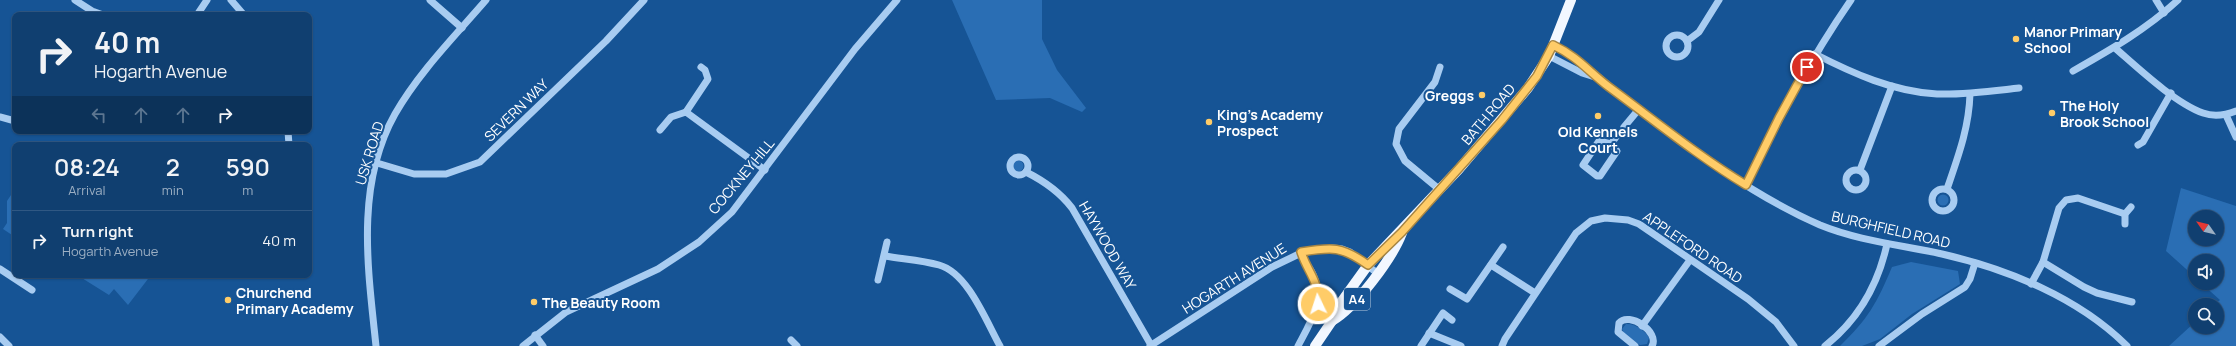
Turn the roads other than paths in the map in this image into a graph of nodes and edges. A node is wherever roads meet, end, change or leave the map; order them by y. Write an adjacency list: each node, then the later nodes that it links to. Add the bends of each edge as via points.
1 (75, 0): 13 (street)
2 (207, 0): 14 (street)
3 (231, 0): 15 (street)
4 (430, 0): 17 (street)
5 (486, 0): 17 (street, USK ROAD)
6 (644, 0): 43 (street, SEVERN WAY, via 480,162 446,174 414,174)
7 (897, 0): 44 (street, COCKNEY HILL, via 854,49)
8 (1571, 0): 19 (main road, BATH ROAD / A4)
9 (1719, 0): 18 (street, via 1699,32)
10 (1851, 0): 21 (street)
11 (2156, 0): 16 (street)
12 (2178, 0): 16 (street)
13 (95, 12)
14 (199, 12)
15 (241, 12)
16 (2164, 13): 20 (street)
17 (462, 28): 43 (street, USK ROAD, via 418,79 395,114)
18 (1687, 41)
19 (1553, 45): 22 (main road, BATH ROAD / A4); 26 (street, BURGHFIELD ROAD, via 1572,54)
20 (2115, 48): 25 (street); 30 (street)
21 (1815, 54): 27 (street, via 1847,70); 47 (street, via 1779,118)
22 (1549, 56): 26 (street, BURGHFIELD ROAD); 49 (main road, BATH ROAD / A4, via 1518,102)
23 (701, 67): 33 (street, via 708,79)
24 (1440, 67): 49 (street, via 1435,82 1399,129 1396,144 1405,161)
25 (2073, 71)
26 (1598, 78): 31 (street, BURGHFIELD ROAD)
27 (1892, 86): 29 (street, via 1935,94); 45 (street)
28 (2019, 88): 29 (street)
29 (1970, 94): 48 (street, via 1970,116 1965,140)
30 (2171, 94): 34 (street, via 2205,114); 42 (street, via 2143,142)
31 (1639, 109): 37 (street); 47 (street, BURGHFIELD ROAD)
32 (2236, 111): 34 (street)
33 (686, 112): 38 (street, via 672,117); 44 (street)
34 (2226, 115): 40 (street)
35 (0, 117): 36 (street)
36 (12, 120)
37 (1624, 127)
38 (660, 130)
39 (1616, 137): 41 (street)
40 (2236, 137)
41 (1611, 144): 41 (street, via 1617,151 1600,176 1584,168 1583,165 1599,141)
42 (2138, 145)
43 (376, 163): 82 (street, USK ROAD, via 367,208 368,258)
44 (765, 170): 78 (street, COCKNEY HILL, via 732,212 699,242 658,269 566,312)
45 (1860, 170)
46 (1026, 172): 87 (street, HAYWOOD WAY, via 1053,188 1072,208)
47 (1746, 185): 55 (street, BURGHFIELD ROAD, via 1783,208 1822,226)
48 (1947, 189)
49 (1440, 190): 53 (main road, BATH ROAD / A4)
50 (2131, 207): 51 (street)
51 (2125, 214): 52 (street); 61 (street, via 2078,198 2066,200 2059,208)
52 (2125, 224)
53 (1402, 232): 62 (main road, BATH ROAD / A4); 65 (main road, BATH ROAD / A4, via 1396,248)
54 (887, 242): 58 (street)
55 (1887, 244): 60 (street, BURGHFIELD ROAD); 96 (street, via 1875,283 1864,303 1845,329)
56 (1503, 248): 63 (street)
57 (1301, 252): 62 (street, HOGARTH AVENUE, via 1342,249); 87 (street, HOGARTH AVENUE, via 1272,267); 88 (street, via 1314,277 1318,300)
58 (885, 256): 68 (street); 86 (street, via 940,265 957,274 968,288)
59 (1690, 260): 72 (street, APPLEFORD ROAD, via 1640,224 1605,218 1591,221 1576,233); 76 (street); 95 (street, APPLEFORD ROAD, via 1776,322)
60 (1975, 262): 69 (street, BURGHFIELD ROAD); 97 (street, via 1965,287)
61 (2043, 262): 69 (street); 73 (street, via 2097,293)
62 (1368, 265): 65 (street, HOGARTH AVENUE); 75 (main road, BATH ROAD / A4, via 1337,308)
63 (1491, 265): 70 (street, via 1467,299); 72 (street)
64 (0, 270): 66 (street)
65 (1377, 273): 75 (main road, BATH ROAD / A4, via 1344,314)
66 (12, 278)
67 (13, 278): 71 (street)
68 (878, 280)
69 (2031, 284): 98 (street, BURGHFIELD ROAD, via 2094,319)
70 (1450, 289)
71 (32, 290)
72 (1535, 292): 92 (street, APPLEFORD ROAD)
73 (2132, 302)
74 (1452, 320): 77 (street, via 1443,313)
75 (1332, 321): 89 (main road, BATH ROAD / A4)
76 (1642, 326): 93 (street, via 1627,318 1621,320 1617,326 1620,335); 94 (street, via 1654,337)
77 (1429, 333): 90 (street); 91 (street)
78 (535, 335): 83 (street, COCKNEY HILL); 84 (street)
79 (0, 337): 81 (street)
80 (791, 340): 85 (street)
81 (9, 346)
82 (376, 346)
83 (523, 346)
84 (543, 346)
85 (797, 346)
86 (1000, 346)
87 (1151, 346)
88 (1298, 346)
89 (1315, 346)
90 (1421, 346)
91 (1461, 346)
92 (1502, 346)
93 (1635, 346)
94 (1652, 346)
95 (1794, 346)
96 (1826, 346)
97 (1878, 346)
98 (2127, 346)

